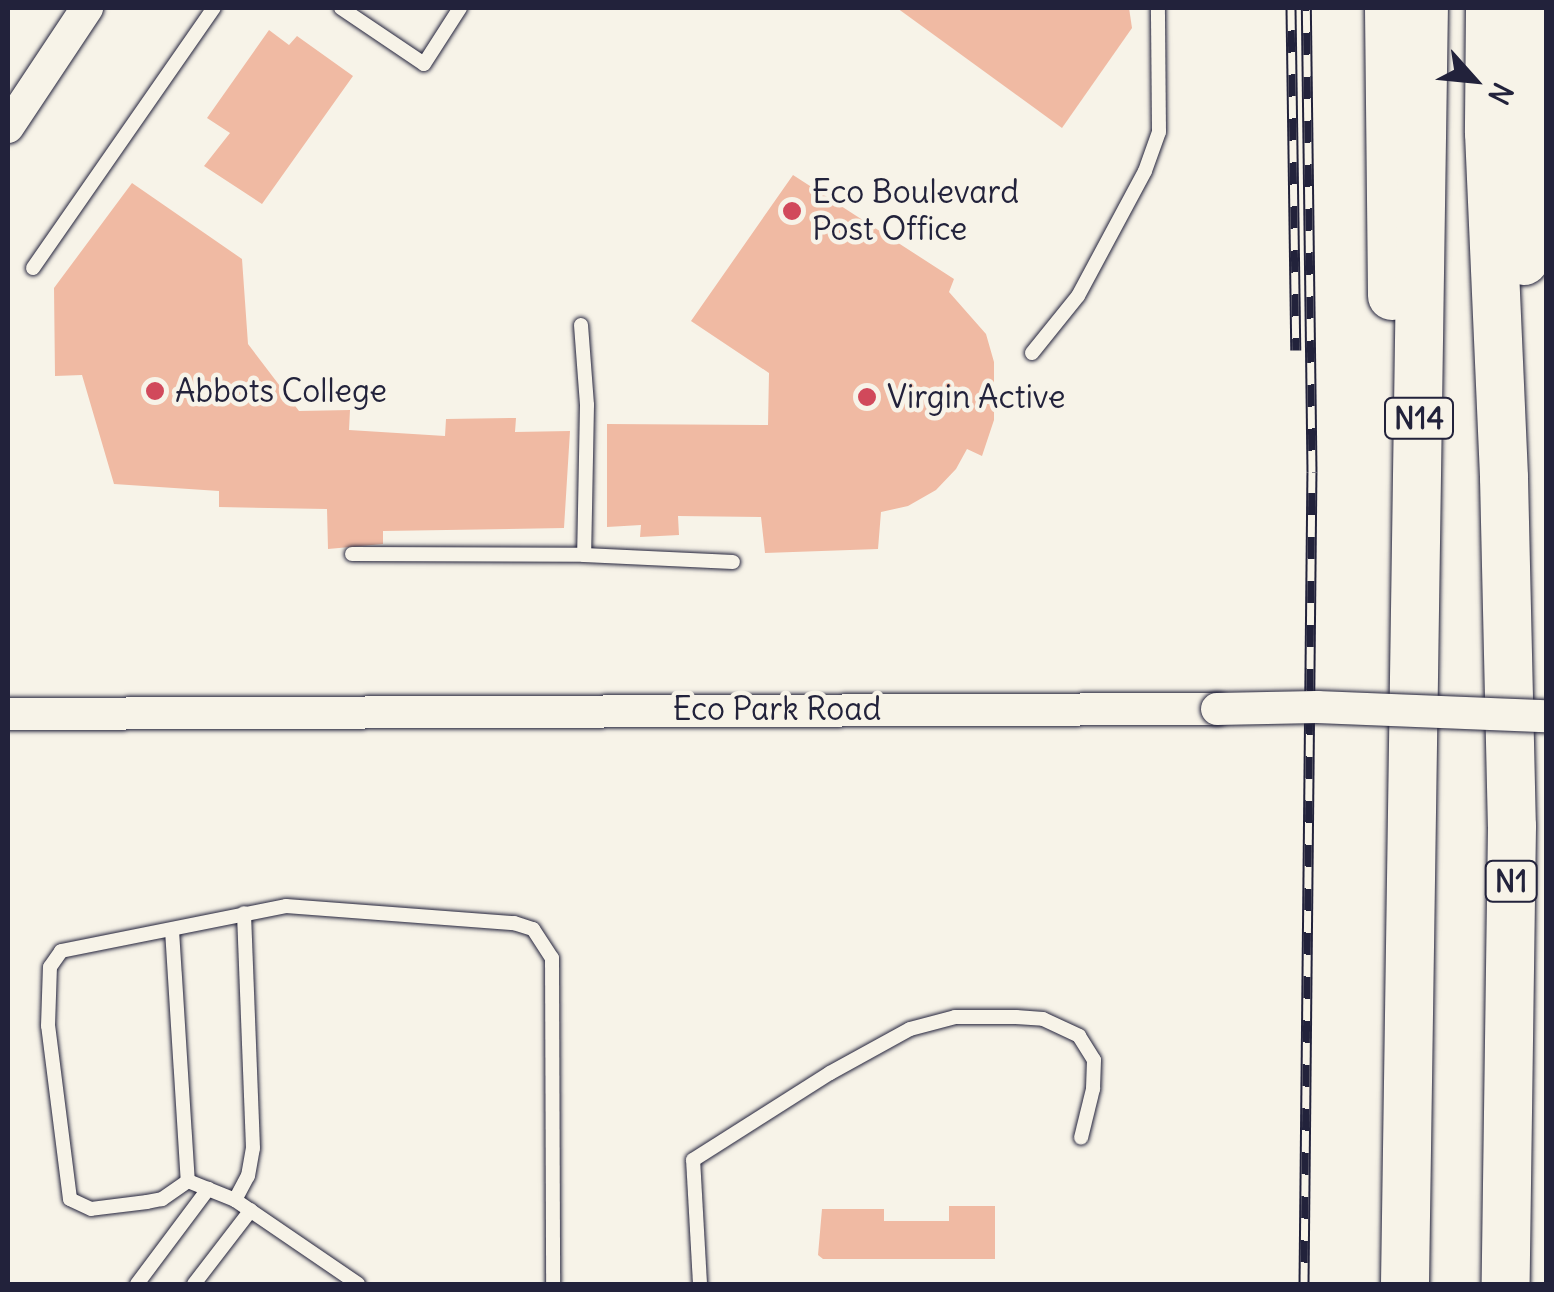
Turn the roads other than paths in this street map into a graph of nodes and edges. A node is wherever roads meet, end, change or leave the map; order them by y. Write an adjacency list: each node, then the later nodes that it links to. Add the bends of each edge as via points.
1 (87, 8): 10 (street)
2 (214, 8): 11 (lane)
3 (342, 8): 4 (lane, via 424,64)
4 (460, 8)
5 (1158, 8): 13 (lane, via 1159,132 1150,158 1078,296)
6 (1389, 8): 20 (highway)
7 (1424, 8): 20 (highway, N14)
8 (1490, 8): 14 (highway, N14)
9 (1532, 8): 14 (highway, via 1520,391)
10 (8, 127)
11 (34, 268)
12 (580, 325): 16 (lane, via 586,367)
13 (1032, 353)
14 (1504, 478): 34 (highway, N1, via 1512,826)
15 (352, 554): 16 (lane)
16 (584, 555): 17 (lane)
17 (733, 562)
18 (8, 714): 19 (street, Eco Park Road, bridge, via 1317,707)
19 (1546, 716)
20 (1410, 829): 33 (highway)
21 (244, 913): 22 (lane); 26 (lane, via 253,1148); 31 (lane, via 286,906 514,922 533,929 552,958)
22 (172, 930): 24 (lane); 24 (lane, via 60,951 50,967 48,1026 70,1199 91,1209 147,1202)
23 (1081, 1138): 32 (lane, via 1094,1060 1079,1036 1043,1019 954,1017 894,1038 694,1160)
24 (188, 1181): 25 (lane)
25 (208, 1189): 26 (lane); 28 (lane)
26 (235, 1200): 27 (lane)
27 (251, 1210): 29 (lane); 30 (lane)
28 (138, 1284)
29 (194, 1284)
30 (358, 1284)
31 (554, 1284)
32 (700, 1284)
33 (1405, 1284)
34 (1506, 1284)

